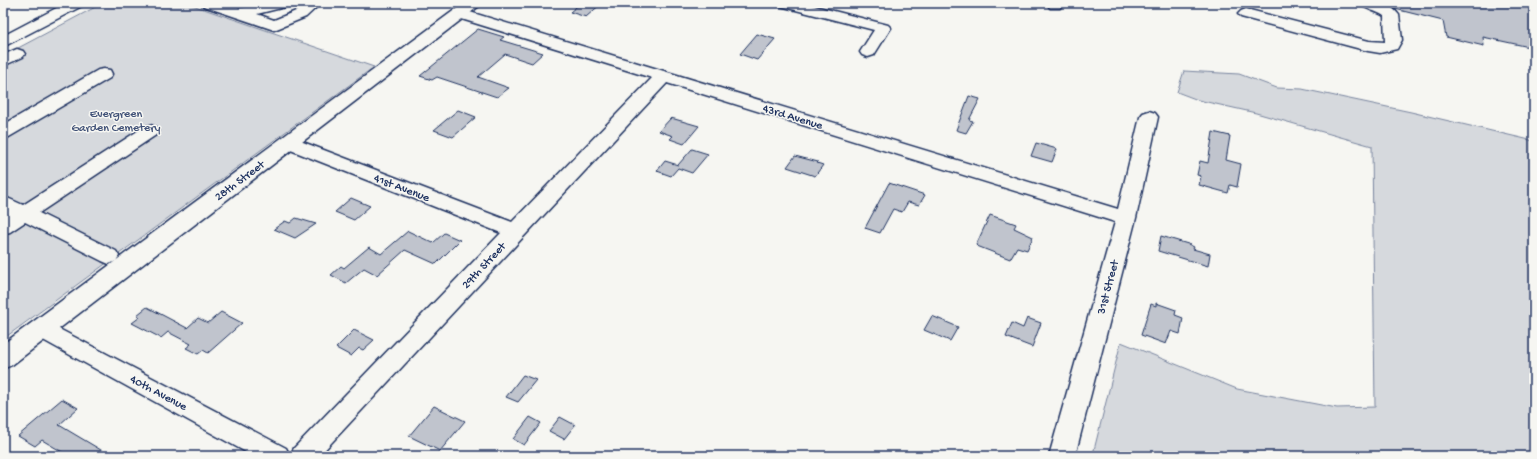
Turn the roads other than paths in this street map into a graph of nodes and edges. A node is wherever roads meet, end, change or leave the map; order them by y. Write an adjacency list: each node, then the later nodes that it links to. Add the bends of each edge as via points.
1 (77, 3): 10 (street)
2 (208, 3): 8 (street)
3 (284, 3): 8 (street)
4 (314, 3): 8 (street, via 300,14 274,25)
5 (784, 3): 11 (street, via 883,28)
6 (1366, 3): 9 (street, via 1384,9 1391,15 1394,43 1391,46 1368,46)
7 (468, 9): 13 (street, 43rd Avenue); 17 (main road, 28th Street)
8 (240, 13)
9 (1246, 14)
10 (3, 42)
11 (868, 52)
12 (104, 74): 16 (street)
13 (664, 76): 20 (street, 43rd Avenue); 22 (street, 29th Street)
14 (1149, 117): 20 (street, 31st Street)
15 (150, 130): 19 (street)
16 (3, 133)
17 (289, 143): 22 (street, 41st Avenue); 24 (main road, 28th Street)
18 (3, 203): 19 (street)
19 (24, 214): 21 (street); 23 (street)
20 (1126, 218): 28 (street, 31st Street)
21 (3, 227)
22 (515, 231): 27 (street, 29th Street)
23 (109, 256)
24 (42, 329): 25 (main road, 28th Street); 26 (street, 40th Avenue)
25 (3, 358)
26 (277, 456)
27 (303, 456)
28 (1062, 456)

